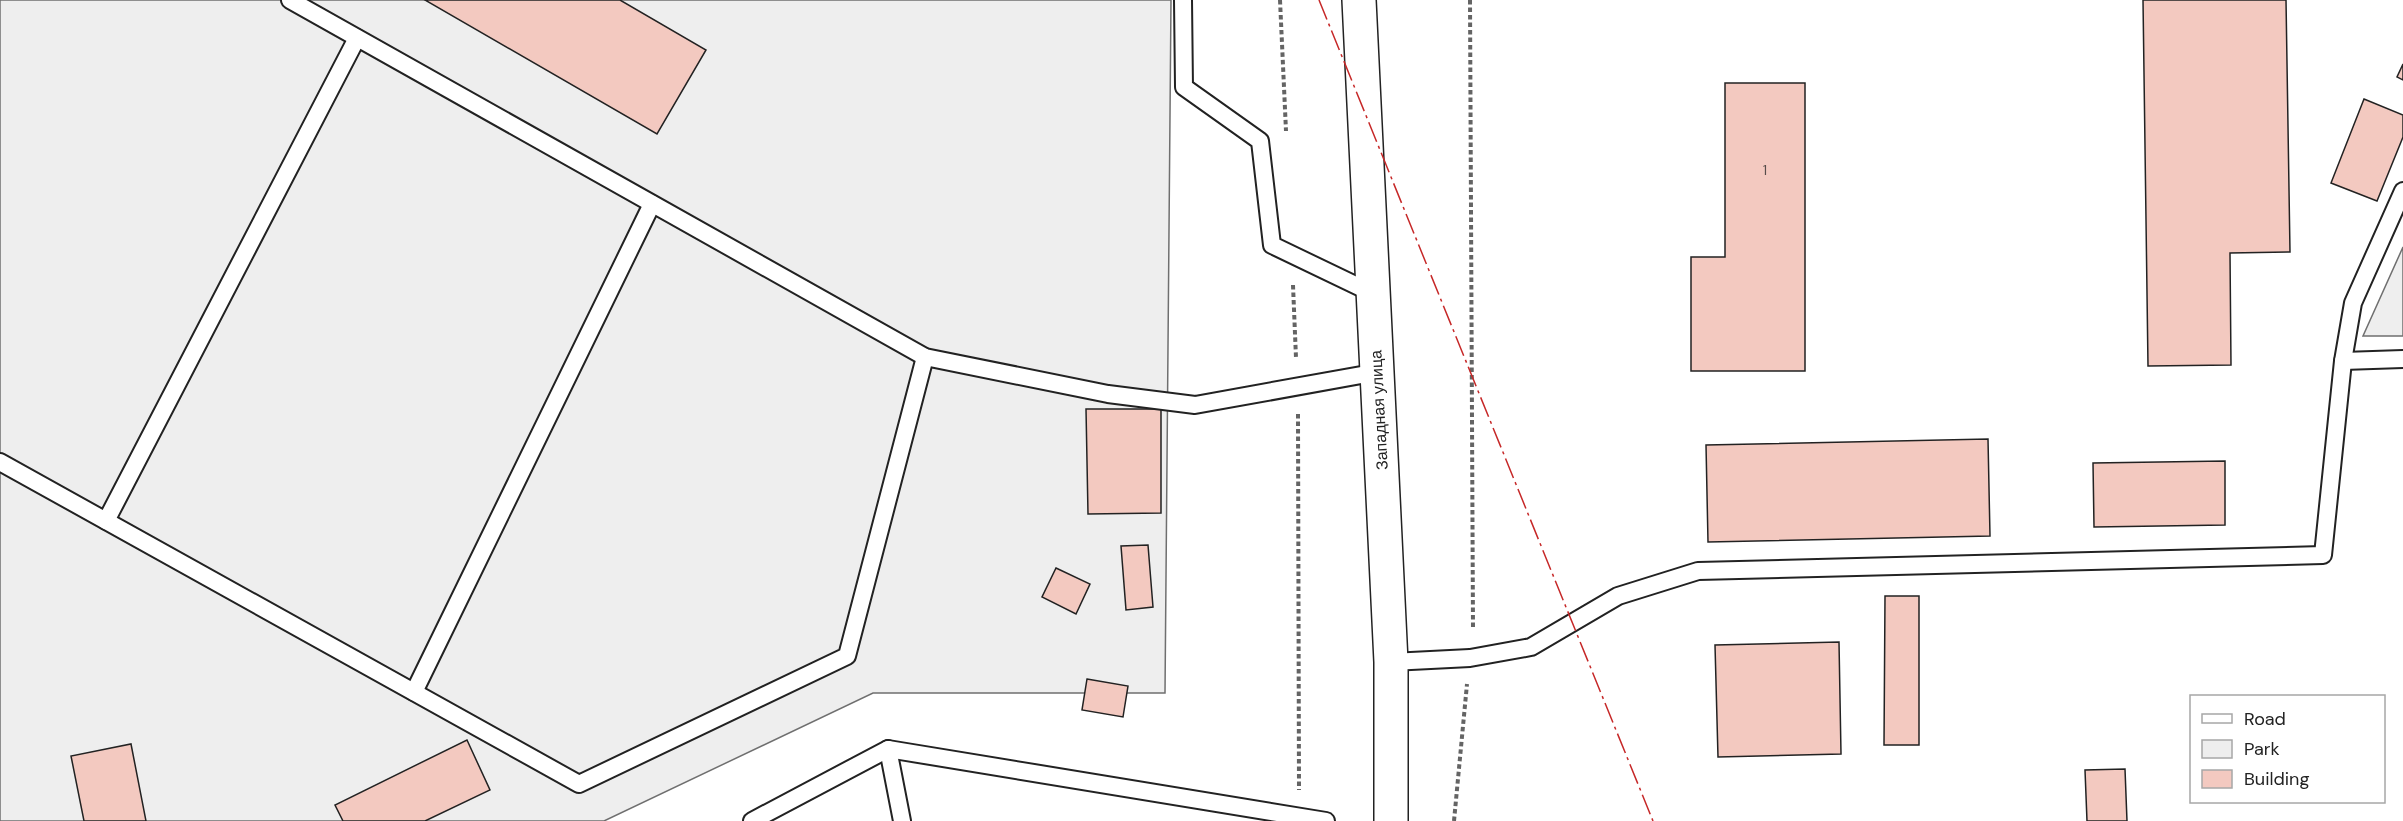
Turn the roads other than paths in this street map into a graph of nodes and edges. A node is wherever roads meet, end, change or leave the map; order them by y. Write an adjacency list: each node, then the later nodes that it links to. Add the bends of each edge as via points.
1 (290, 0): 4 (lane)
2 (1183, 0): 7 (lane, via 1184,87 1260,141 1272,245)
3 (1359, 0): 7 (main road, Западная улица)
4 (357, 38): 6 (lane); 13 (lane)
5 (2403, 191): 10 (lane, via 2353,303)
6 (652, 204): 8 (lane); 15 (lane)
7 (1374, 294): 11 (main road, Западная улица)
8 (925, 357): 11 (lane, via 1108,394 1195,405); 15 (lane, via 847,656 579,784)
9 (2403, 358): 10 (lane)
10 (2343, 361): 14 (lane, via 2323,555 1698,571 1618,596 1531,647 1470,658)
11 (1378, 372): 14 (main road, Западная улица)
12 (0, 462): 13 (lane)
13 (106, 520): 15 (lane)
14 (1391, 662): 20 (main road, Западная улица)
15 (414, 692)
16 (888, 749): 17 (lane); 18 (lane); 19 (lane)
17 (752, 821)
18 (902, 821)
19 (1326, 821)
20 (1391, 821)

